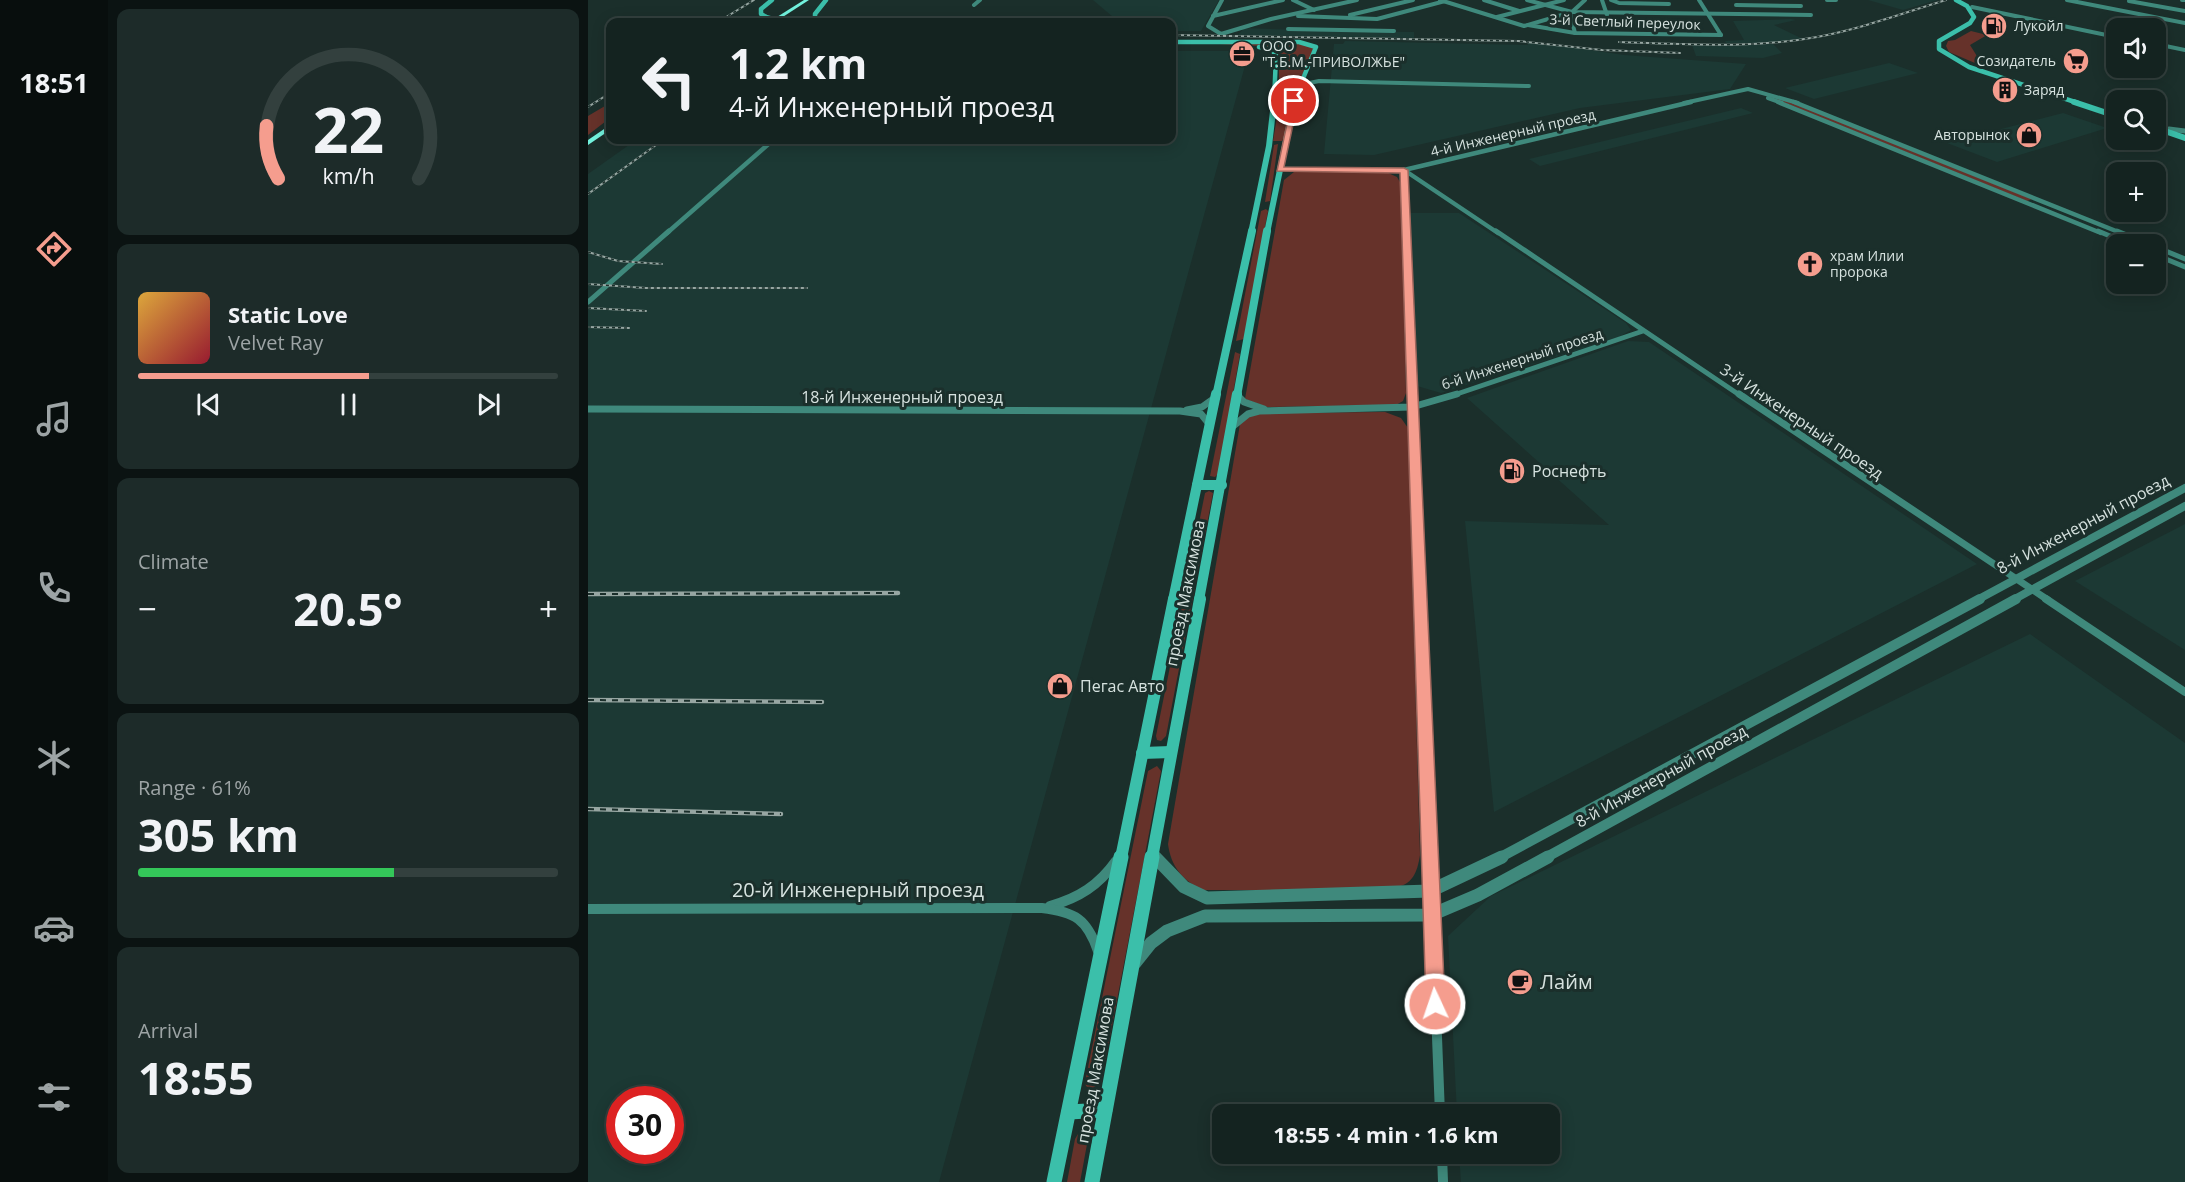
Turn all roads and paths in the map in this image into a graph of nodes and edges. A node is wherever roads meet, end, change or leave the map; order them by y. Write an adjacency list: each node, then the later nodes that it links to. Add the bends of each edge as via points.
1 (772, 0): 43 (main road, bridge, via 760,11)
2 (807, 0): 44 (highway)
3 (812, 0): 45 (highway)
4 (826, 0): 46 (main road)
5 (980, 0): 27 (street)
6 (1222, 0): 41 (street)
7 (1283, 0): 41 (street)
8 (1293, 0): 31 (street)
9 (1357, 0): 31 (street)
10 (1413, 0): 47 (street)
11 (1484, 0): 32 (street)
12 (1527, 0): 28 (street)
13 (1564, 0): 28 (street)
14 (1585, 0): 34 (street)
15 (1602, 0): 35 (street)
16 (1611, 0): 26 (street)
17 (1700, 0): 39 (street)
18 (1732, 0): 29 (street)
19 (1796, 0): 30 (street)
20 (1827, 0): 21 (street)
21 (1836, 0)
22 (2067, 0): 49 (street)
23 (1443, 1): 42 (street, 3-й Светлый переулок); 47 (street, via 1377,19)
24 (1959, 1): 33 (main road); 63 (main road, via 1974,18 1943,37 1939,49 1961,64)
25 (2129, 1): 36 (street)
26 (1668, 2): 38 (street)
27 (974, 4)
28 (1544, 5): 32 (street); 34 (street)
29 (1736, 5): 30 (street); 40 (street)
30 (1801, 6): 40 (street, via 1811,15)
31 (1314, 10): 37 (street)
32 (1520, 11): 42 (street)
33 (1978, 11): 58 (street); 63 (main road, via 1976,22 1944,40 1943,47 1948,54)
34 (1572, 12): 35 (street); 51 (street); 55 (street)
35 (1606, 12): 38 (street); 48 (street)
36 (2185, 12)
37 (1293, 14): 41 (street, via 1221,34 1208,26); 47 (street)
38 (1674, 14): 39 (street); 50 (street)
39 (1709, 15): 40 (street); 57 (street, 3-й Светлый переулок, via 1721,35)
40 (1743, 15)
41 (1213, 16)
42 (1496, 17): 51 (street, 3-й Светлый переулок)
43 (769, 18)
44 (778, 18)
45 (783, 18)
46 (815, 18)
47 (1338, 18): 52 (street)
48 (1611, 23): 50 (street); 56 (street)
49 (2185, 23)
50 (1679, 24): 57 (street)
51 (1528, 25): 55 (street, 3-й Светлый переулок)
52 (1335, 28): 53 (street); 54 (street)
53 (1288, 29)
54 (1394, 31)
55 (1575, 33): 56 (street, 3-й Светлый переулок)
56 (1613, 34): 57 (street, 3-й Светлый переулок)
57 (1685, 34)
58 (2106, 35)
59 (1176, 44): 60 (main road)
60 (1212, 44): 64 (main road, проезд Максимова, via 1312,44 1316,48); 68 (main road, проезд Максимова, via 1268,48 1276,55)
61 (2166, 46): 62 (street)
62 (2185, 50)
63 (1998, 75): 70 (main road)
64 (1302, 81): 65 (street); 65 (street); 69 (main road, проезд Максимова)
65 (1318, 81): 66 (street)
66 (1529, 86)
67 (1748, 89): 82 (street, 4-й Инженерный проезд); 83 (street, via 1785,98); 86 (street)
68 (1275, 105): 69 (main road); 76 (main road, проезд Максимова)
69 (1293, 105): 77 (main road, проезд Максимова)
70 (2106, 111)
71 (2166, 128): 74 (main road)
72 (2166, 129): 74 (main road)
73 (606, 130): 78 (highway)
74 (2185, 134)
75 (606, 136): 80 (highway)
76 (1270, 142): 77 (main road); 84 (main road, проезд Максимова)
77 (1286, 142): 81 (main road, проезд Максимова)
78 (588, 143)
79 (768, 144): 92 (street)
80 (588, 148)
81 (1280, 169): 82 (street, 4-й Инженерный проезд); 85 (main road, проезд Максимова)
82 (1404, 170): 93 (street, 3-й Инженерный проезд); 98 (street)
83 (2050, 204): 86 (street); 87 (street)
84 (1257, 206): 85 (main road); 95 (main road, проезд Максимова)
85 (1272, 206): 94 (main road, проезд Максимова)
86 (2039, 208): 88 (street)
87 (2124, 234)
88 (2106, 235)
89 (2166, 253): 91 (street)
90 (2166, 258): 91 (street)
91 (2184, 264)
92 (588, 302)
93 (1643, 332): 98 (street, 6-й Инженерный проезд); 110 (street, 3-й Инженерный проезд)
94 (1248, 345): 95 (main road); 96 (main road, проезд Максимова)
95 (1226, 346): 97 (main road, проезд Максимова)
96 (1238, 396): 100 (street, via 1251,405); 103 (main road, проезд Максимова)
97 (1216, 397): 101 (street, via 1202,407); 102 (main road, проезд Максимова)
98 (1412, 407): 100 (street, 6-й Инженерный проезд); 117 (street)
99 (588, 410): 101 (street, 18-й Инженерный проезд)
100 (1275, 410): 103 (street, 6-й Инженерный проезд, via 1248,414)
101 (1180, 411): 102 (street, 18-й Инженерный проезд, via 1201,414)
102 (1210, 425): 104 (main road, проезд Максимова)
103 (1232, 427): 105 (main road, проезд Максимова)
104 (1197, 485): 105 (main road); 114 (main road, проезд Максимова)
105 (1222, 485): 113 (main road, проезд Максимова)
106 (2185, 488): 108 (street, 8-й Инженерный проезд)
107 (2185, 506): 109 (street, 8-й Инженерный проезд)
108 (2104, 531): 109 (street); 110 (street, 8-й Инженерный проезд)
109 (2120, 541): 111 (street, 8-й Инженерный проезд)
110 (2015, 579): 111 (street, 3-й Инженерный проезд); 117 (street, 8-й Инженерный проезд, via 1472,873)
111 (2031, 590): 112 (street, 3-й Инженерный проезд); 120 (street, 8-й Инженерный проезд, via 1478,895)
112 (2185, 692)
113 (1171, 752): 114 (main road); 116 (main road, проезд Максимова)
114 (1142, 753): 115 (main road, проезд Максимова)
115 (1122, 852): 118 (street, via 1090,891 1071,901); 121 (main road, проезд Максимова)
116 (1154, 856): 117 (street, 8-й Инженерный проезд, via 1182,887 1207,897); 122 (main road, проезд Максимова)
117 (1430, 891): 120 (street)
118 (1042, 908): 119 (street, 20-й Инженерный проезд); 121 (street, 20-й Инженерный проезд, via 1064,910 1080,918 1092,932)
119 (588, 909)
120 (1431, 915): 122 (street, 8-й Инженерный проезд, via 1205,916 1180,924 1159,937); 123 (street)
121 (1101, 958): 125 (main road, проезд Максимова)
122 (1131, 970): 124 (main road, проезд Максимова)
123 (1440, 1104)
124 (1105, 1110): 125 (main road); 128 (main road, проезд Максимова)
125 (1069, 1112): 127 (main road, проезд Максимова)
126 (1442, 1164): 129 (street)
127 (1054, 1182)
128 (1092, 1182)
129 (1443, 1182)

